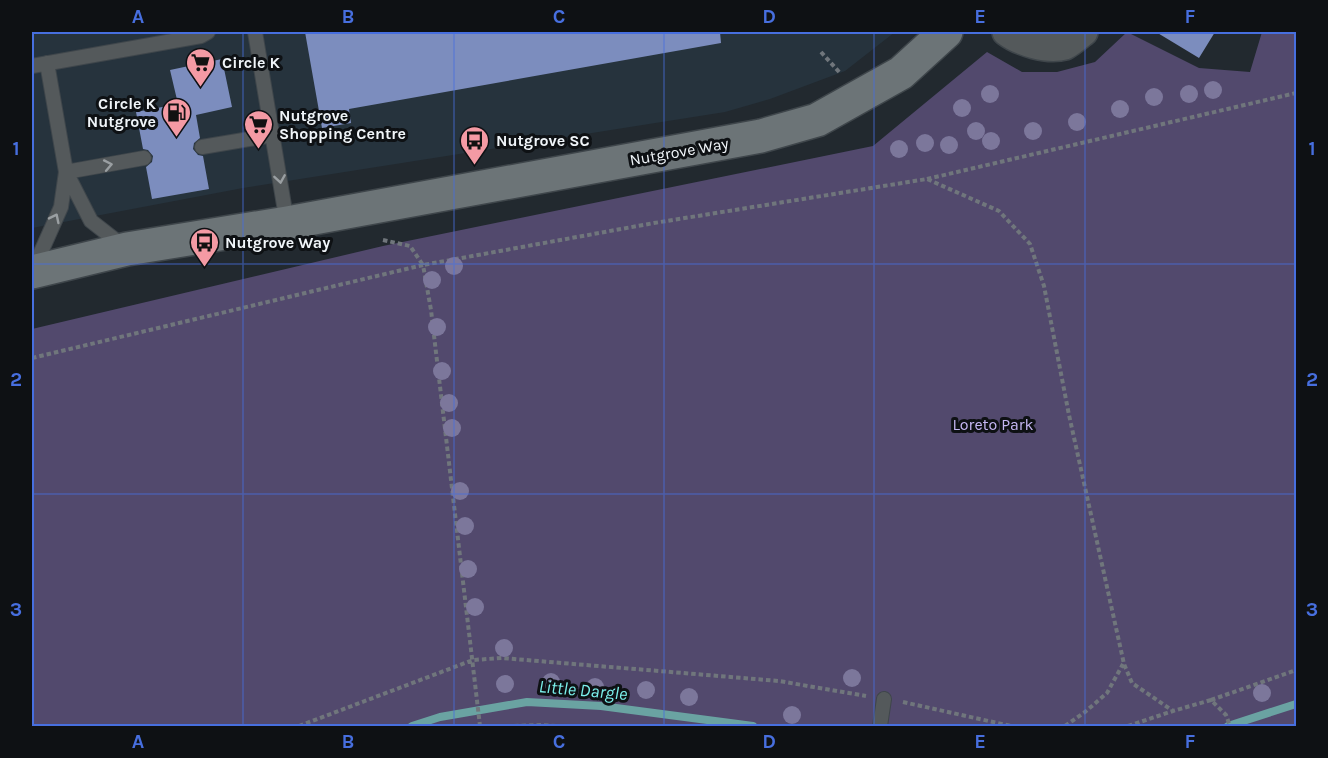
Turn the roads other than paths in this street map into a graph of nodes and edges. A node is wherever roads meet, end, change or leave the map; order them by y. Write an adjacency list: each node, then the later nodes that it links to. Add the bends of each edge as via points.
1 (208, 32): 6 (lane)
2 (255, 32): 8 (lane)
3 (946, 32): 12 (street, Nutgrove Way, via 901,73 817,120 761,136)
4 (1006, 32): 5 (street, via 1038,46 1065,46)
5 (1084, 32)
6 (47, 63): 7 (lane); 11 (lane)
7 (32, 66)
8 (273, 135): 9 (lane); 12 (lane, one-way to 12)
9 (202, 147)
10 (144, 158): 11 (lane, one-way to 10)
11 (66, 172): 13 (lane, via 91,220); 14 (lane, one-way to 11, via 61,207)
12 (288, 224): 13 (street, Nutgrove Way)
13 (128, 249): 14 (street, Nutgrove Way)
14 (32, 272)
15 (884, 699): 16 (lane)
16 (880, 726)

